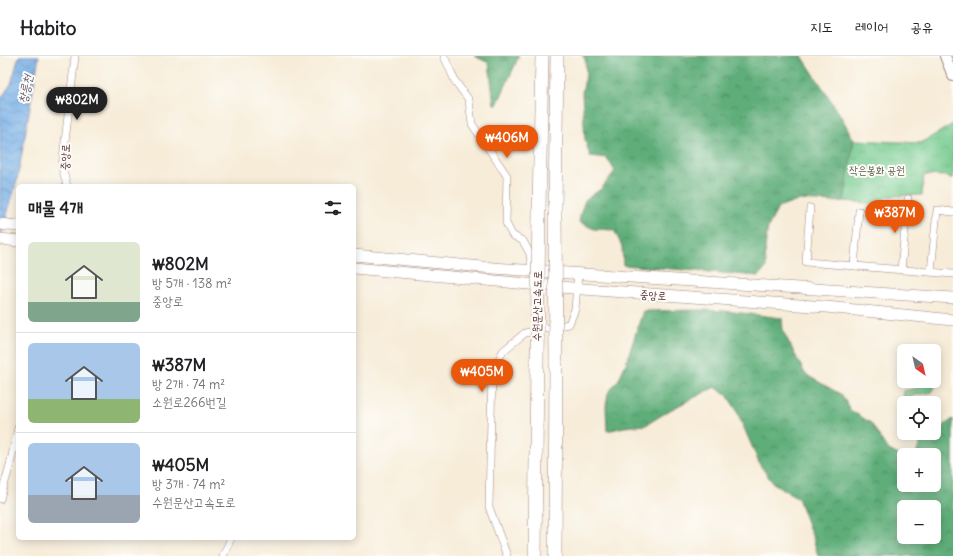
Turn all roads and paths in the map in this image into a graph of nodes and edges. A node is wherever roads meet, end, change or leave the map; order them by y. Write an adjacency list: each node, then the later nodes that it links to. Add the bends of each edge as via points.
1 (75, 56): 7 (street, 중앙로, via 62,167)
2 (444, 56): 20 (street, via 455,81 469,100 472,124 507,176 506,223 512,235 523,242 530,254)
3 (542, 56): 32 (highway, 수원문산고속도로, bridge)
4 (557, 56): 33 (highway, 수원문산고속도로, bridge)
5 (945, 56): 6 (main road)
6 (952, 72)
7 (66, 184)
8 (908, 199): 19 (street)
9 (810, 208): 17 (street, via 806,262)
10 (859, 211): 17 (street)
11 (953, 212): 21 (street, via 937,210)
12 (0, 224): 13 (main road)
13 (16, 226)
14 (0, 239): 15 (main road)
15 (16, 241)
16 (356, 255): 20 (main road, 중앙로)
17 (854, 266): 19 (street)
18 (356, 268): 24 (main road, 중앙로)
19 (902, 270): 21 (street)
20 (532, 271): 22 (main road, 중앙로)
21 (931, 272): 23 (street)
22 (578, 274): 24 (street); 25 (main road, 중앙로)
23 (953, 274)
24 (577, 289): 26 (main road, 중앙로, via 826,307); 31 (street, via 575,309 569,324 525,332 503,351 492,374 489,507)
25 (953, 298)
26 (953, 320)
27 (16, 437): 28 (street)
28 (0, 499)
29 (230, 540): 30 (street)
30 (224, 556)
31 (507, 556)
32 (534, 556)
33 (555, 556)

